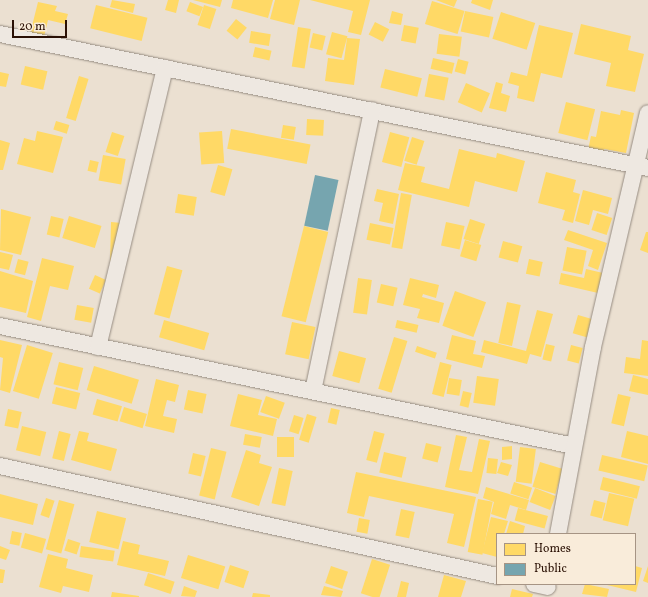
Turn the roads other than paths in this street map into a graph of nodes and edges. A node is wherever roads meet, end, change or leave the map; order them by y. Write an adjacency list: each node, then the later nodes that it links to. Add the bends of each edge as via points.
1 (0, 34): 2 (street)
2 (165, 68): 3 (street); 7 (street)
3 (372, 110): 5 (street); 8 (street)
4 (648, 113): 5 (street)
5 (642, 166): 9 (street, via 593,347)
6 (0, 326): 7 (street)
7 (98, 347): 8 (street)
8 (313, 391): 9 (street)
9 (574, 446): 11 (street)
10 (0, 466): 12 (street)
11 (558, 533)
12 (496, 576)

